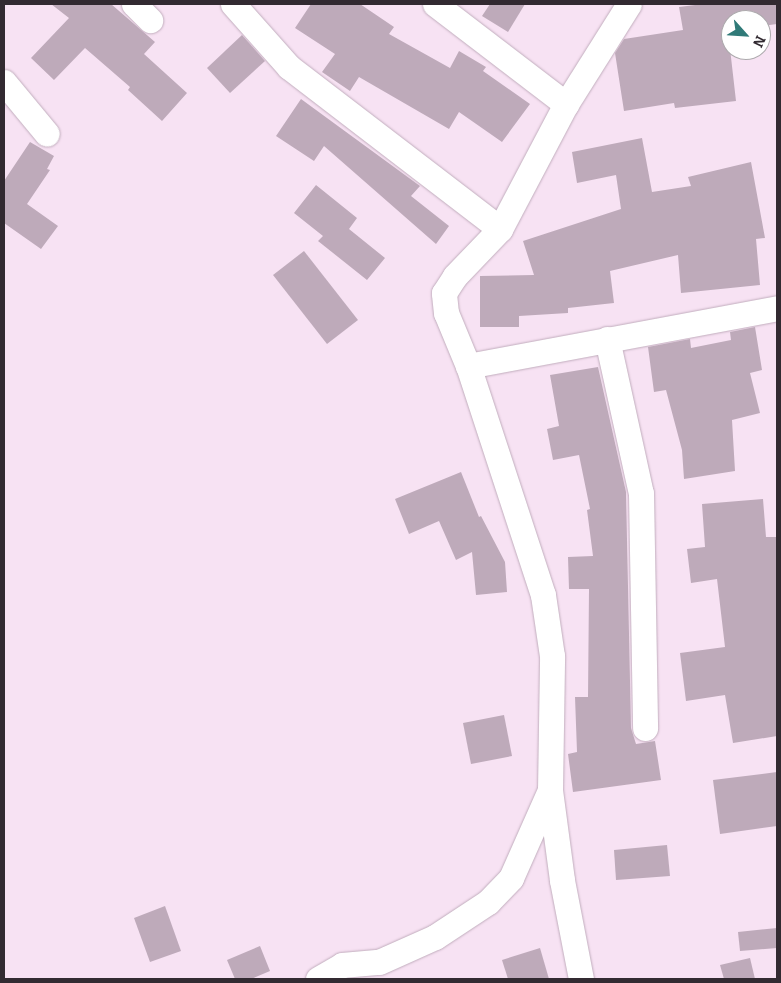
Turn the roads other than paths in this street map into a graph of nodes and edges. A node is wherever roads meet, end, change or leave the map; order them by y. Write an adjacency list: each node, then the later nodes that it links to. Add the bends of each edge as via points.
1 (233, 4): 7 (street, via 289,67)
2 (435, 4): 5 (street)
3 (629, 4): 5 (street)
4 (4, 82): 6 (street)
5 (566, 104): 7 (street)
6 (48, 134)
7 (500, 229): 10 (street, via 455,276 444,294 446,313)
8 (777, 308): 9 (street)
9 (607, 339): 10 (street); 11 (street, via 641,492)
10 (468, 366): 12 (street, via 543,595 552,656)
11 (645, 728)
12 (550, 790): 13 (street, via 511,878 488,902 435,937 379,962 342,965); 14 (street, via 562,880)
13 (318, 979)
14 (581, 979)

